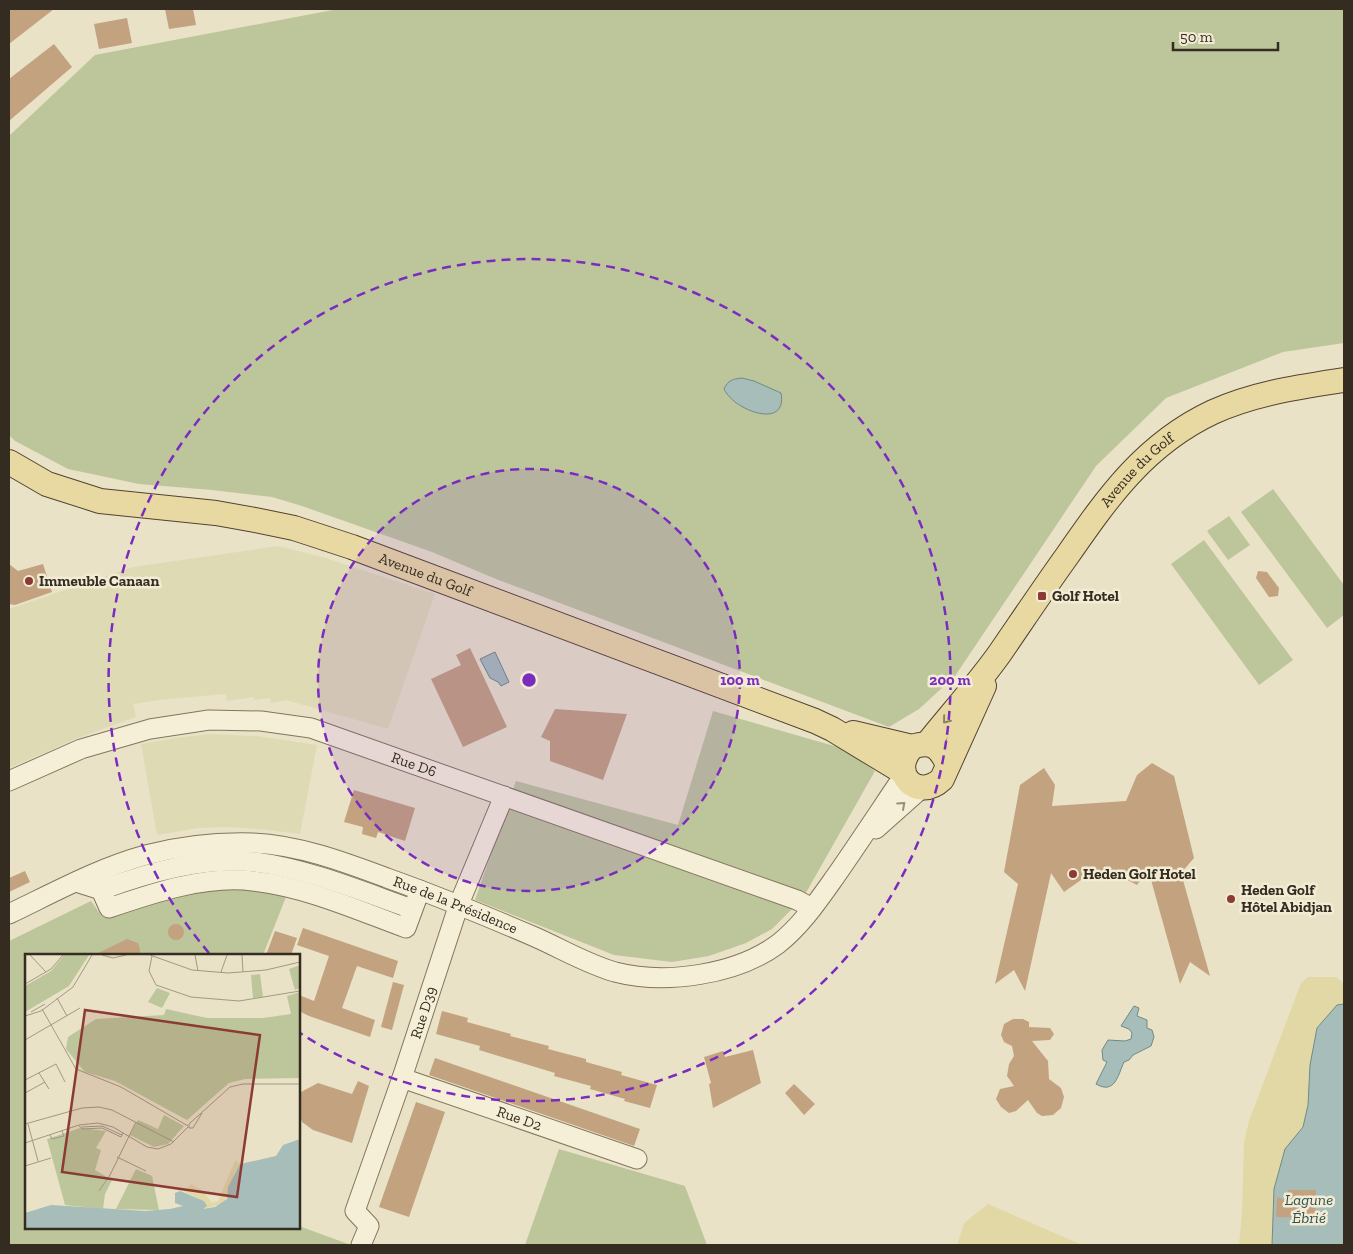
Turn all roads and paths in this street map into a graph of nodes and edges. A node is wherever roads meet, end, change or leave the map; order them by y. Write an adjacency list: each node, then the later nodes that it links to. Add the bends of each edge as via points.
1 (1344, 380): 3 (main road, Avenue du Golf, via 1247,398 1212,413 1156,448 1099,509)
2 (9, 462): 4 (main road, Avenue du Golf, via 46,484 100,501 216,513 319,536 773,704)
3 (998, 655): 5 (main road, Avenue du Golf, one-way to 5); 6 (main road, Avenue du Golf)
4 (832, 729): 5 (main road, Avenue du Golf); 7 (main road, Avenue du Golf)
5 (919, 746): 6 (main road, Avenue du Golf, via 934,746); 7 (main road, Avenue du Golf, via 903,760)
6 (948, 765): 7 (main road, Avenue du Golf, via 942,779 930,787)
7 (910, 778): 13 (street, Rue de la Présidence)
8 (9, 781): 9 (street, Rue D6, via 81,750 150,729 209,720 261,721 311,728)
9 (504, 796): 12 (street, Rue D39); 13 (street, Rue D6)
10 (76, 882): 11 (street, Rue de la Présidence, via 146,855 216,844 255,843 334,858); 11 (street, via 101,890 109,908 180,886 252,881 290,888 406,928); 14 (street, Rue de la Présidence)
11 (420, 890): 12 (street, Rue de la Présidence)
12 (459, 904): 13 (street, Rue de la Présidence, via 615,972 676,978 704,974 760,955 778,944); 15 (street, Rue D39)
13 (812, 908)
14 (9, 914)
15 (402, 1078): 16 (street, Rue D2); 17 (street, Rue D39, via 355,1211 368,1226)
16 (637, 1159)
17 (361, 1245)

